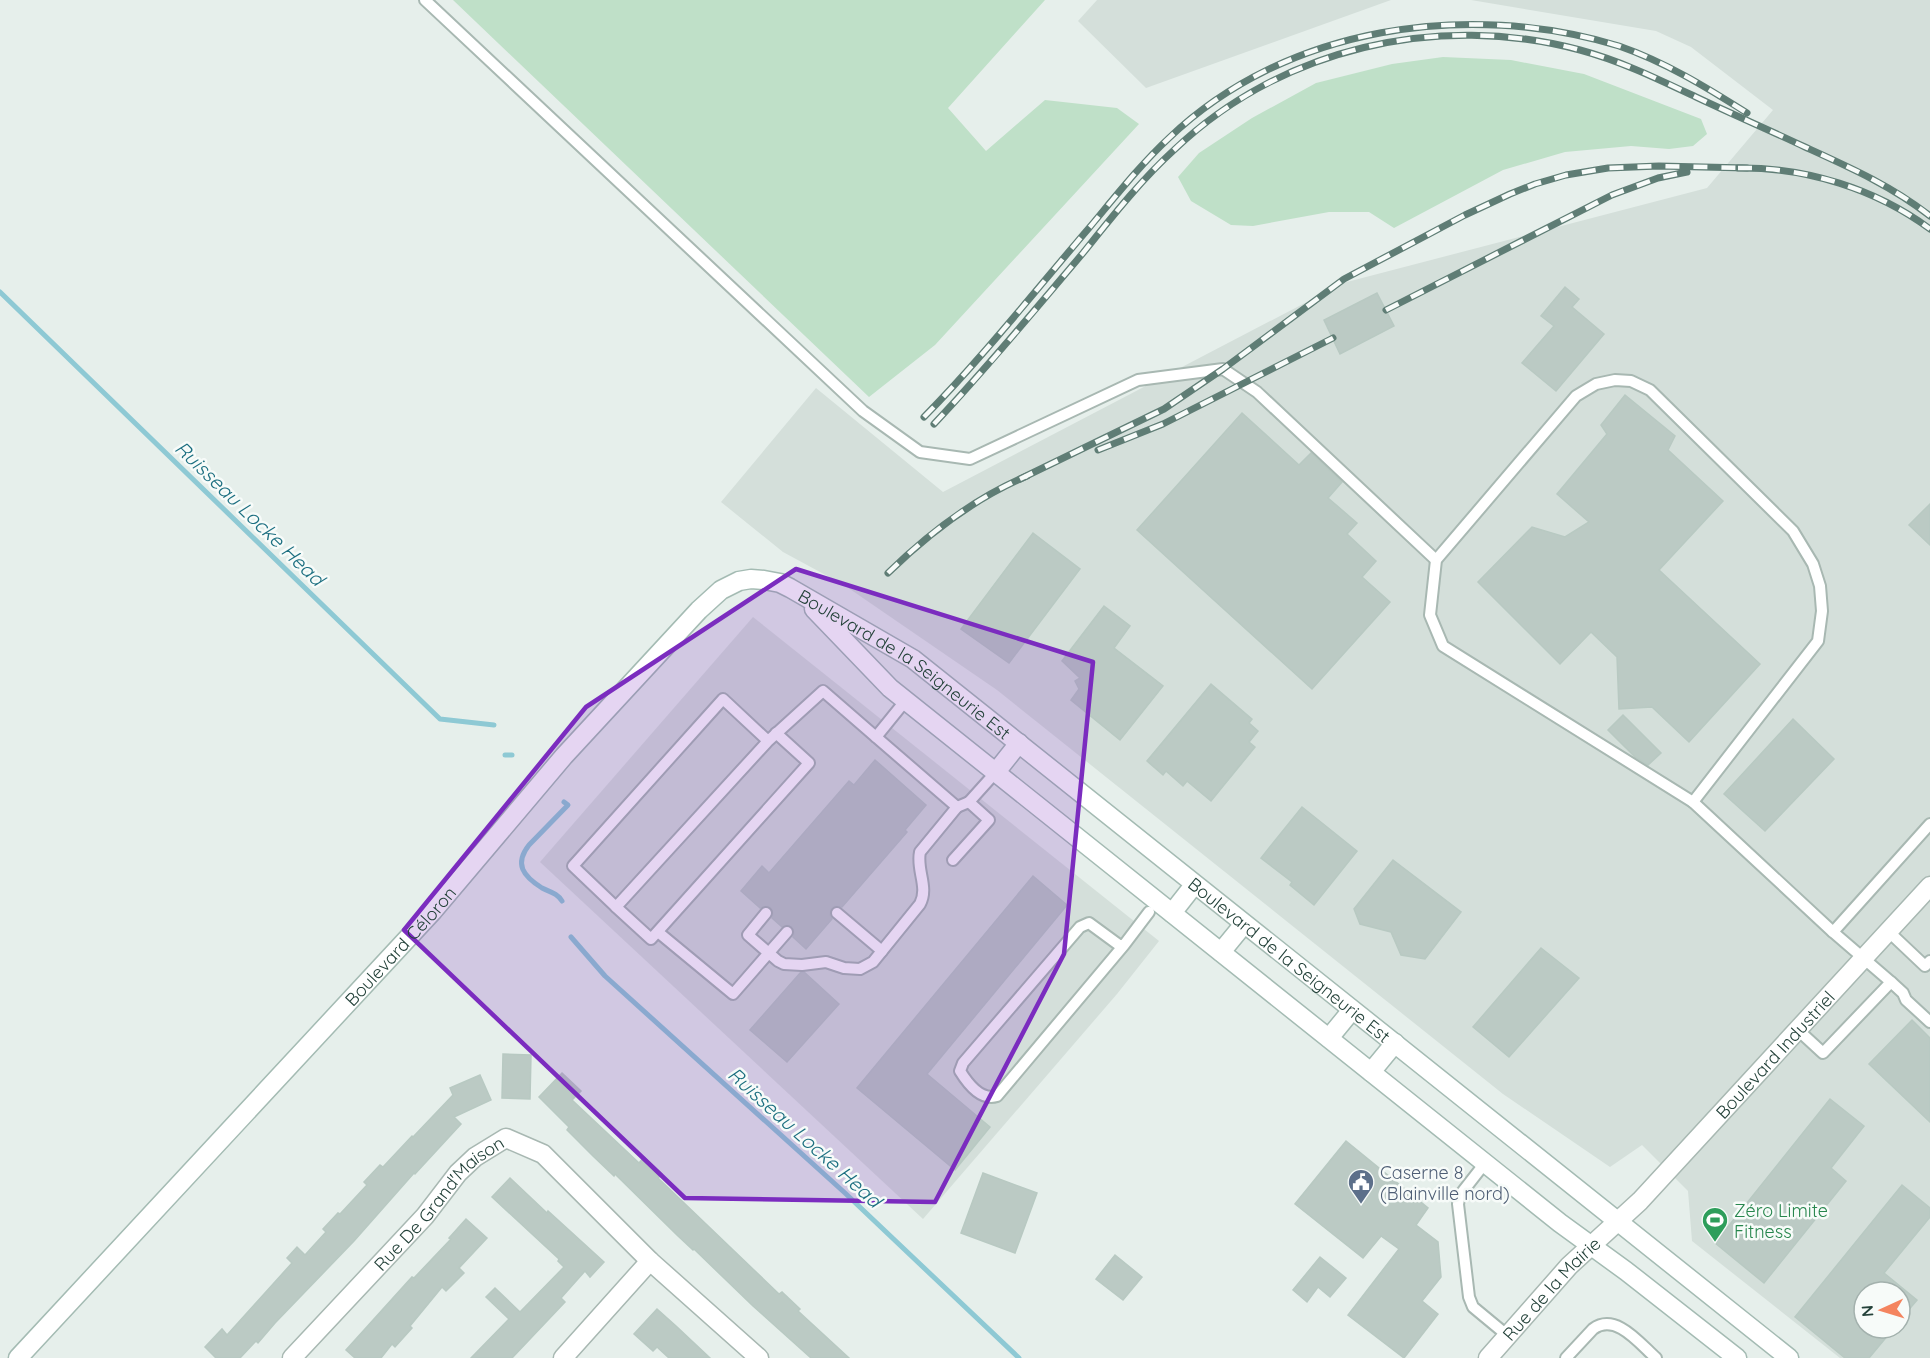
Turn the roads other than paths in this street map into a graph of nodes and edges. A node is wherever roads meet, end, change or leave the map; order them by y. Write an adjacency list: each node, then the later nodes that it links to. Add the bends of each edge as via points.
1 (425, 0): 2 (lane, via 863,411 920,452 970,459 1138,380 1223,369 1257,392)
2 (1436, 560): 10 (lane, via 1430,615 1443,646); 10 (lane, via 1576,396 1588,387 1615,380 1631,381 1650,390 1793,531 1813,564 1820,586 1818,641)
3 (798, 593): 4 (main road, Boulevard de la Seigneurie Est); 7 (main road, Boulevard de la Seigneurie Est, via 913,659); 44 (main road, Boulevard Céloron, via 772,581 746,580 721,590 699,610 572,747 449,894)
4 (906, 700): 6 (lane); 8 (main road, Boulevard de la Seigneurie Est)
5 (772, 737): 6 (lane, via 823,690); 16 (lane); 16 (lane, via 723,699 573,866); 22 (lane, via 808,763)
6 (876, 737): 11 (lane)
7 (1019, 743): 8 (main road); 14 (main road, Boulevard de la Seigneurie Est)
8 (996, 772): 9 (lane); 19 (main road, Boulevard de la Seigneurie Est)
9 (969, 802): 11 (lane); 13 (lane, via 989,820)
10 (1693, 802): 25 (lane)
11 (957, 807): 27 (lane, via 920,852 920,904)
12 (1930, 824): 25 (lane)
13 (953, 860)
14 (1194, 885): 19 (main road); 21 (main road, Boulevard de la Seigneurie Est)
15 (1930, 886): 24 (main road, Boulevard Industriel)
16 (616, 907): 22 (lane, via 651,939)
17 (1149, 912): 26 (lane)
18 (837, 913): 27 (lane)
19 (1172, 913): 28 (main road, Boulevard de la Seigneurie Est)
20 (766, 914): 29 (lane, via 748,935)
21 (1244, 924): 28 (main road); 33 (main road, Boulevard de la Seigneurie Est)
22 (658, 932): 29 (lane, via 733,994)
23 (787, 932): 29 (lane)
24 (1887, 932): 30 (main road, Boulevard Industriel); 31 (lane)
25 (1833, 933): 30 (lane)
26 (1124, 945): 26 (lane, via 1089,923 1080,927 963,1063 960,1071 966,1080 984,1096 997,1096)
27 (882, 951): 29 (lane, via 860,969 826,962 784,964)
28 (1221, 952): 36 (main road, Boulevard de la Seigneurie Est)
29 (768, 953)
30 (1862, 959): 32 (lane); 35 (main road, Boulevard Industriel)
31 (1928, 966)
32 (1891, 982): 34 (lane); 35 (lane, via 1823,1053)
33 (1352, 1010): 36 (main road); 37 (main road, Boulevard de la Seigneurie Est)
34 (1930, 1022)
35 (1798, 1030): 40 (main road, Boulevard Industriel)
36 (1329, 1038): 38 (main road, Boulevard de la Seigneurie Est)
37 (1395, 1043): 38 (main road); 40 (main road, Boulevard de la Seigneurie Est)
38 (1371, 1072): 39 (main road, Boulevard de la Seigneurie Est)
39 (1485, 1162): 41 (main road, Boulevard de la Seigneurie Est); 43 (lane, via 1458,1204 1469,1297 1473,1307)
40 (1617, 1221): 41 (main road, Rue de la Mairie); 52 (main road, Boulevard de la Seigneurie Est)
41 (1590, 1245): 43 (main road, Rue de la Mairie); 51 (main road, Boulevard de la Seigneurie Est)
42 (650, 1261): 45 (main road, Rue De Grand'Maison, via 543,1154 506,1138 458,1173 425,1216); 46 (main road); 47 (main road)
43 (1508, 1336): 48 (main road, Rue de la Mairie)
44 (18, 1358)
45 (292, 1358)
46 (563, 1358)
47 (759, 1358)
48 (1488, 1358)
49 (1566, 1358): 50 (lane, via 1593,1329 1608,1323 1624,1329)
50 (1656, 1358)
51 (1737, 1358)
52 (1789, 1358)

